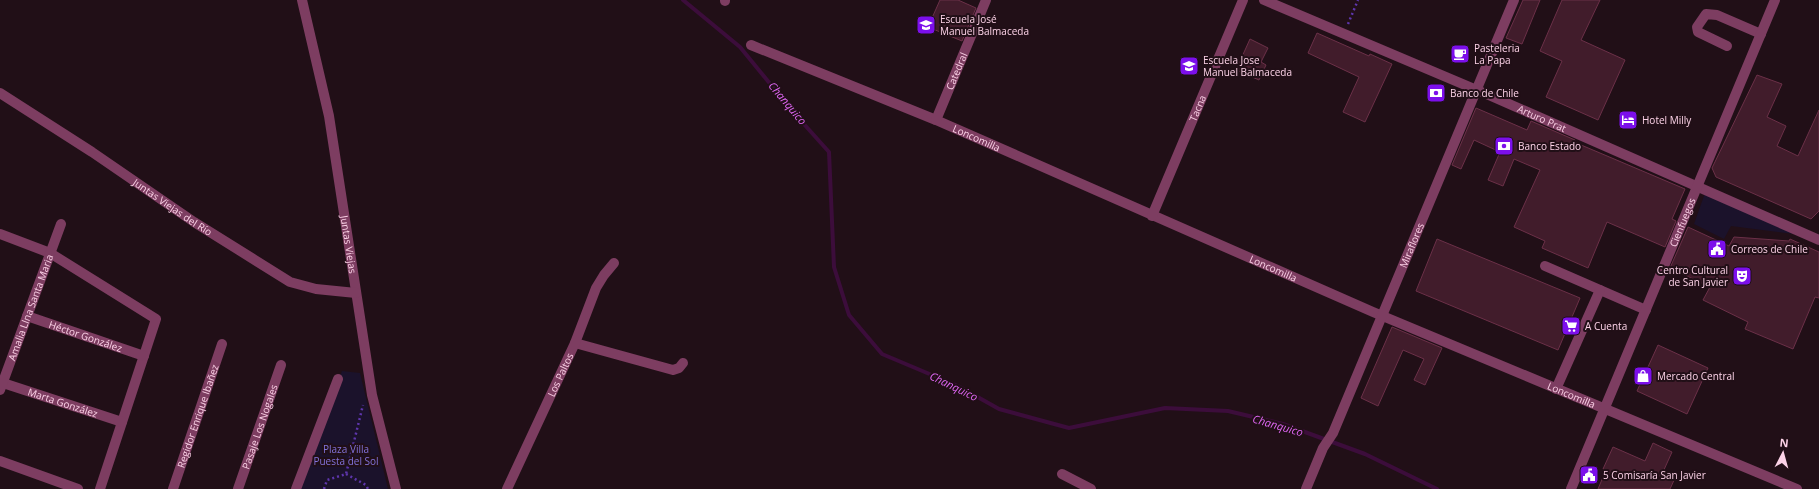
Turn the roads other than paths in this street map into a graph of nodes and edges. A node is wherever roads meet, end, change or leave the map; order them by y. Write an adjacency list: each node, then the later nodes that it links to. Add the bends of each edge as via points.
1 (302, 0): 22 (street, Juntas Viejas, via 329,116)
2 (986, 0): 12 (street, Catedral)
3 (1243, 0): 14 (street, Tacna)
4 (1264, 0): 10 (street, Arturo Prat)
5 (1514, 0): 10 (street, Miraflores)
6 (1775, 0): 7 (street, Cienfuegos)
7 (1761, 34): 9 (street, via 1717,15 1706,14 1697,27 1698,32); 13 (street, Cienfuegos)
8 (751, 45): 12 (street, Loncomilla)
9 (1727, 46)
10 (1476, 90): 13 (street, Arturo Prat); 25 (street, Miraflores)
11 (0, 93): 22 (street, Juntas Viejas del Río, via 194,222 290,282 316,289)
12 (936, 120): 14 (street, Loncomilla)
13 (1698, 186): 17 (street, Arturo Prat); 23 (street, Cienfuegos)
14 (1152, 216): 25 (street, Loncomilla)
15 (61, 224): 18 (street, Amalia Llna Santa Maria)
16 (0, 234): 18 (street)
17 (1819, 240)
18 (50, 253): 24 (street, Amalia Llna Santa Maria); 28 (street, via 156,319)
19 (614, 263): 26 (street, Los Paltos, via 596,288)
20 (1545, 266): 21 (street)
21 (1600, 290): 23 (street); 33 (street)
22 (356, 293): 43 (street, Juntas Viejas, via 372,395)
23 (1646, 310): 34 (street, Cienfuegos)
24 (27, 316): 28 (street, Héctor González); 32 (street, Amalia Llna Santa Maria)
25 (1382, 316): 33 (street, Loncomilla); 46 (street, Miraflores, via 1333,434 1323,448)
26 (575, 343): 29 (street, via 674,370); 44 (street, Los Paltos)
27 (222, 344): 40 (street, Regidor Enrique Ibañez)
28 (144, 356): 35 (street)
29 (683, 363)
30 (281, 364): 41 (street, Pasaje Los Nogales)
31 (338, 379): 42 (street)
32 (1, 387): 35 (street, Marta González)
33 (1556, 389): 34 (street, Loncomilla)
34 (1604, 409): 47 (street, Cienfuegos); 48 (street, Loncomilla)
35 (122, 422): 39 (street)
36 (0, 461): 38 (street)
37 (1062, 474): 45 (street)
38 (78, 489)
39 (100, 489)
40 (172, 489)
41 (238, 489)
42 (296, 489)
43 (396, 489)
44 (507, 489)
45 (1091, 489)
46 (1306, 489)
47 (1571, 489)
48 (1796, 489)

